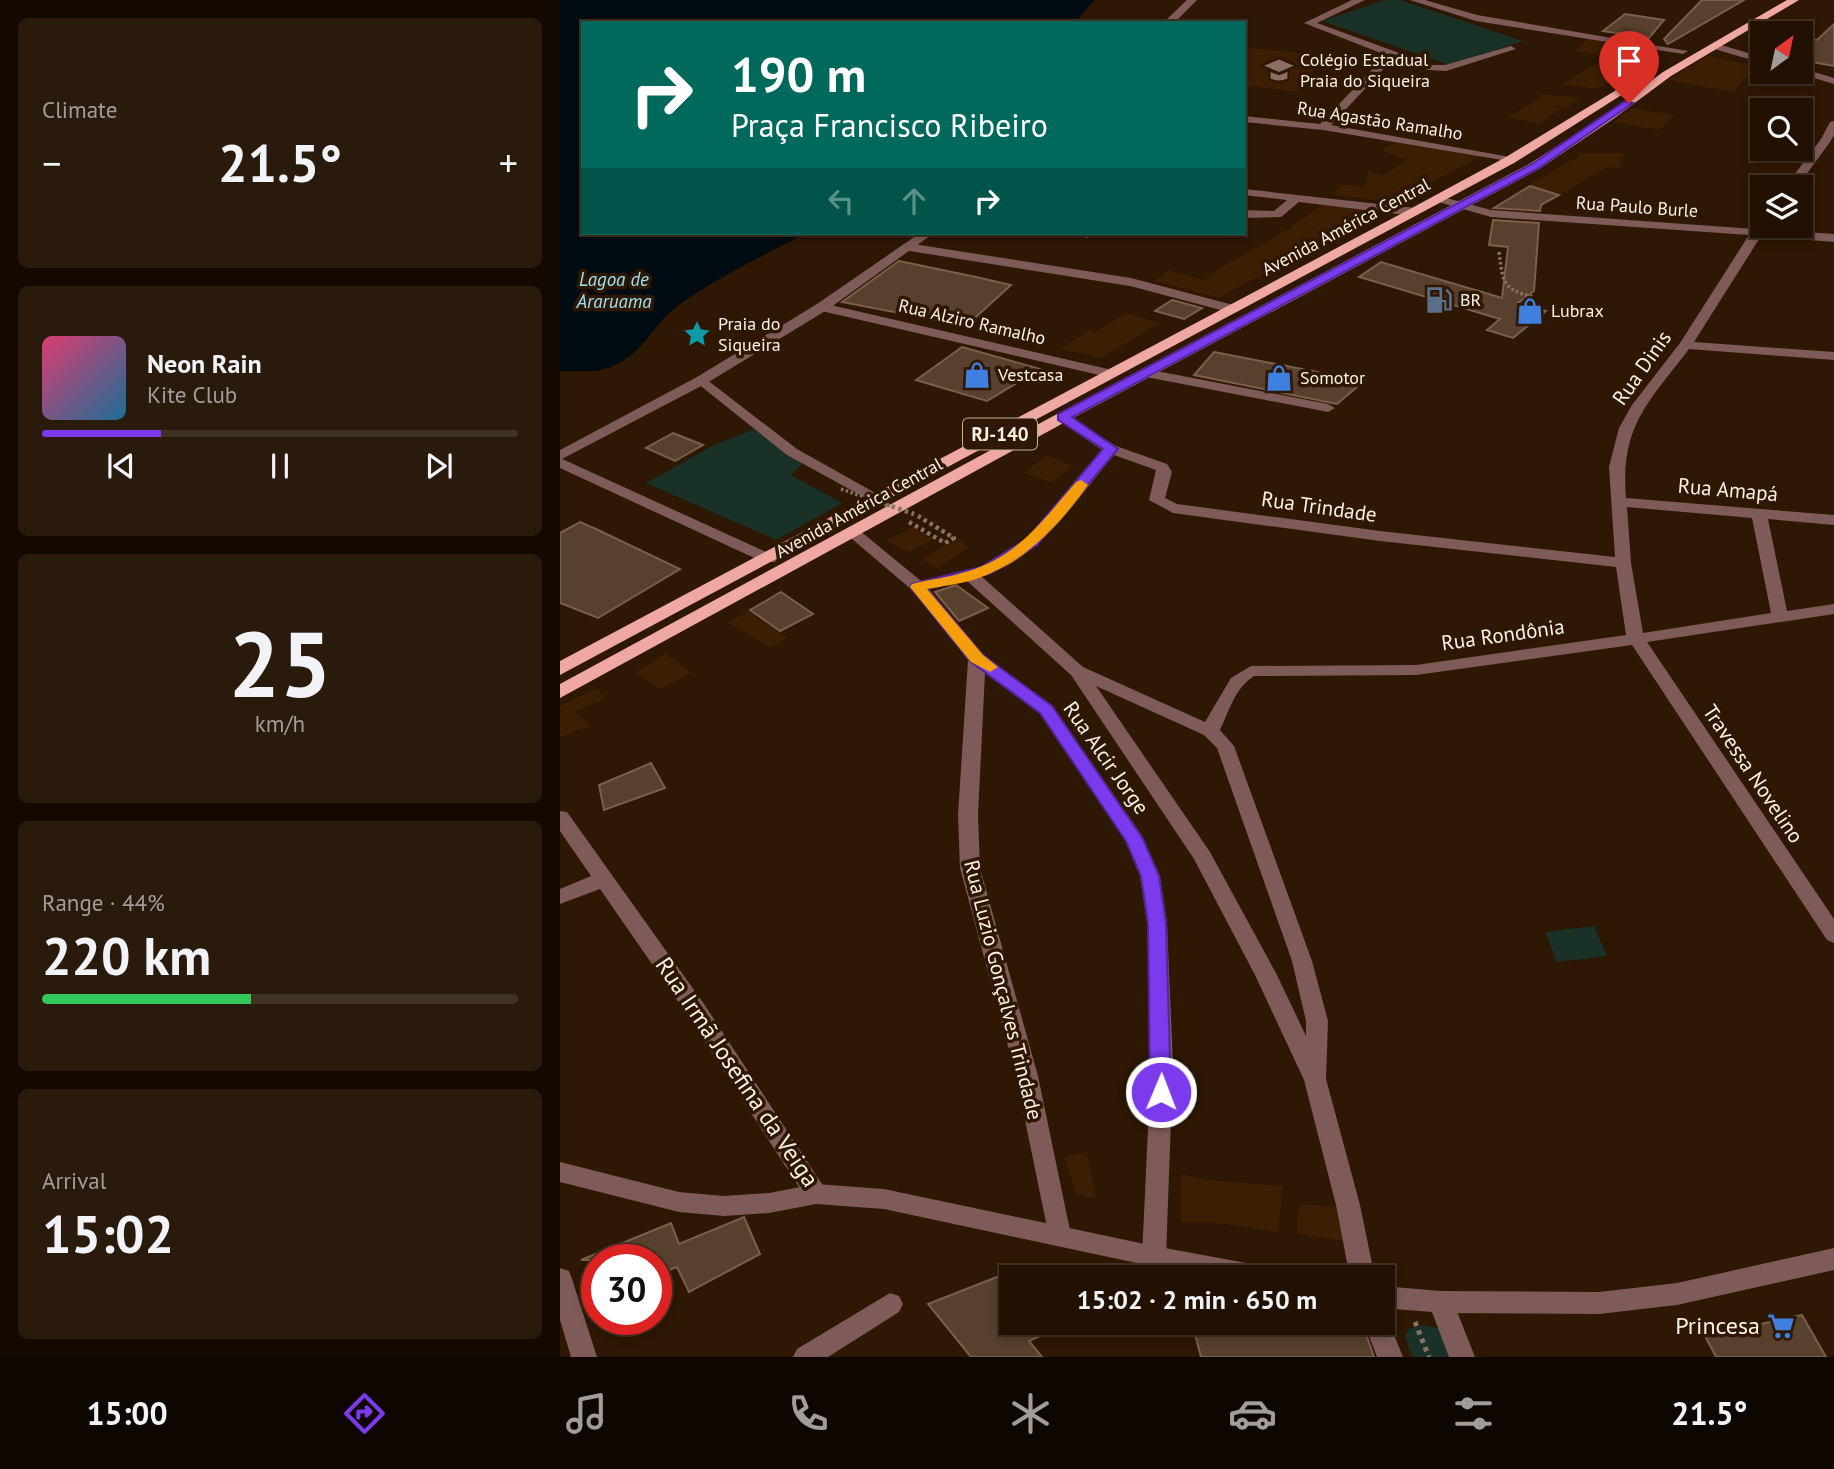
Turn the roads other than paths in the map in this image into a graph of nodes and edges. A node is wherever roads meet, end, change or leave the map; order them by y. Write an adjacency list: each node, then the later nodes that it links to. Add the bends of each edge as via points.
1 (1192, 0): 6 (street)
2 (1360, 0): 10 (street, via 1308,23)
3 (1415, 0): 9 (street, via 1476,18)
4 (1794, 0): 5 (highway, Avenida América Central / RJ-140)
5 (1773, 5): 7 (highway, Avenida América Central / RJ-140); 9 (highway, Avenida América Central / RJ-140, via 1759,7)
6 (1170, 21)
7 (1714, 46): 11 (street); 23 (highway, Avenida América Central / RJ-140, via 1535,166)
8 (1511, 49): 10 (street, via 1439,69)
9 (1684, 51): 18 (highway, Avenida América Central / RJ-140)
10 (1392, 54): 16 (street)
11 (1750, 56)
12 (1813, 75): 13 (street)
13 (1834, 81)
14 (1246, 121): 16 (street, Rua Agastão Ramalho)
15 (1834, 124): 17 (street)
16 (1323, 127): 18 (street, Rua Agastão Ramalho)
17 (1830, 141): 19 (street)
18 (1510, 160): 22 (highway, Avenida América Central / RJ-140)
19 (1801, 175)
20 (1246, 192): 21 (street)
21 (1297, 198): 24 (street); 25 (street, via 1277,215)
22 (1439, 199): 23 (street, Rua Paulo Burle); 24 (highway, Avenida América Central / RJ-140)
23 (1461, 205): 26 (street, Rua Paulo Burle, via 1491,213); 36 (highway, Avenida América Central / RJ-140)
24 (1415, 212): 33 (highway, Avenida América Central / RJ-140)
25 (1246, 214)
26 (1750, 229)
27 (925, 235): 31 (street)
28 (1813, 236): 30 (street, Rua Paulo Burle)
29 (1754, 238): 34 (street, Rua Dinis)
30 (1834, 238)
31 (907, 247): 32 (street); 33 (street, via 1119,279)
32 (822, 307): 37 (street, Rua Alziro Ramalho); 38 (street)
33 (1232, 309): 37 (highway, Avenida América Central / RJ-140)
34 (1685, 345): 35 (street); 45 (street, Rua Dinis, via 1626,428 1616,467)
35 (1834, 356)
36 (1146, 373): 39 (street); 40 (highway, Avenida América Central / RJ-140)
37 (1112, 374): 44 (highway, Avenida América Central / RJ-140)
38 (702, 380): 42 (street); 44 (street, via 792,452)
39 (1328, 408)
40 (1063, 417): 41 (street, Rua Trindade); 48 (highway, Avenida América Central / RJ-140, via 899,515)
41 (1111, 449): 50 (street, Rua Trindade, via 1162,467 1165,472 1157,499 1173,508); 51 (street, via 1032,542)
42 (560, 456)
43 (560, 463): 49 (street)
44 (878, 499): 49 (highway, Avenida América Central / RJ-140)
45 (1619, 502): 46 (street, Rua Amapá); 50 (street, Rua Dinis)
46 (1759, 513): 47 (street, Rua Amapá); 54 (street)
47 (1834, 520)
48 (853, 533): 52 (street, Rua Alcir Jorge); 59 (highway, Avenida América Central / RJ-140)
49 (769, 559): 57 (highway, Avenida América Central / RJ-140)
50 (1623, 563): 55 (street, Rua Dinis)
51 (971, 576): 52 (street); 58 (street)
52 (918, 587): 56 (street, Rua Alcir Jorge)
53 (1834, 609): 54 (street, Rua Rondônia)
54 (1780, 616): 55 (street, Rua Rondônia)
55 (1635, 638): 60 (street, Rua Rondônia, via 1429,668 1251,671 1235,683); 64 (street, Travessa Novelino)
56 (977, 659): 68 (street, Rua Luzio Gonçalves Trindade, via 968,815 970,869 1027,1076); 69 (street, Rua Alcir Jorge, via 1046,710 1134,839 1150,876 1157,923 1162,1065)
57 (560, 669)
58 (1077, 671): 60 (street); 65 (street, via 1203,857)
59 (560, 692)
60 (1210, 732): 65 (street, via 1225,746 1303,961 1317,1021)
61 (560, 817): 62 (street, Rua Irmã Josefina da Veiga)
62 (604, 879): 63 (street); 67 (street, Rua Irmã Josefina da Veiga)
63 (560, 897)
64 (1834, 935)
65 (1315, 1080): 72 (street)
66 (560, 1172): 67 (street, via 679,1202 724,1206)
67 (816, 1194): 68 (street, Rua Irmã Josefina da Veiga, via 884,1199)
68 (1059, 1235): 69 (street, Rua Irmã Josefina da Veiga)
69 (1154, 1257): 71 (street, Rua Irmã Josefina da Veiga)
70 (1834, 1259): 75 (street, via 1677,1294 1599,1303)
71 (1197, 1265)
72 (1360, 1265)
73 (560, 1279): 78 (street)
74 (1395, 1298): 75 (street)
75 (1441, 1302): 81 (street)
76 (890, 1304): 79 (street)
77 (1382, 1335): 80 (street)
78 (584, 1357)
79 (806, 1357)
80 (1390, 1357)
81 (1462, 1357)

